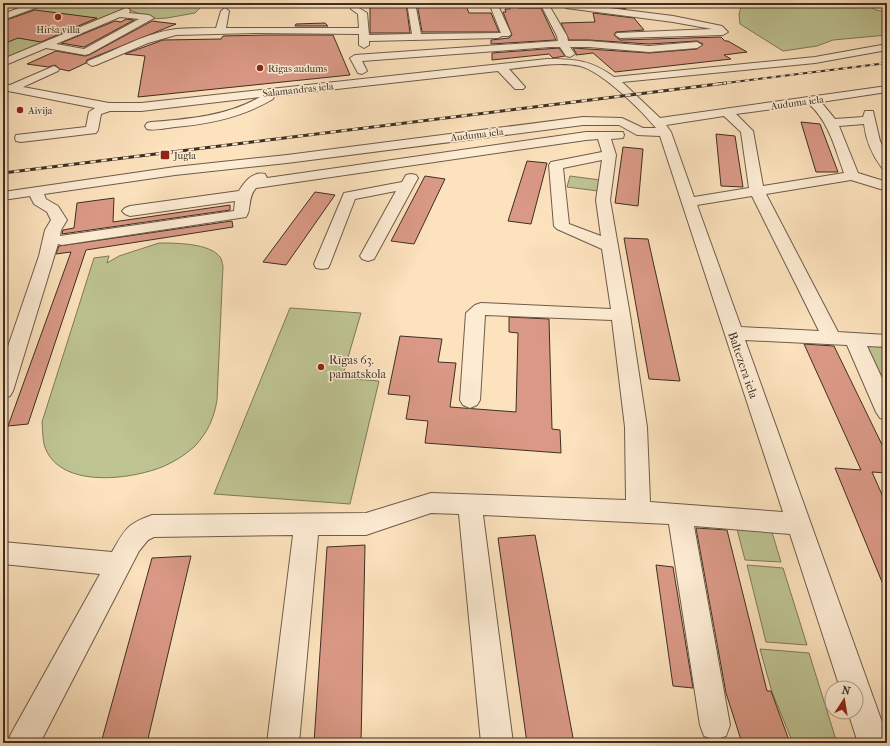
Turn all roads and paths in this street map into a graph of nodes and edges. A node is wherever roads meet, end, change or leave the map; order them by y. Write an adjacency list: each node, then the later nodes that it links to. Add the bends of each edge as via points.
1 (37, 3): 11 (street)
2 (355, 3): 16 (street, via 355,9 362,13)
3 (411, 3): 20 (street)
4 (494, 3): 17 (street)
5 (544, 3): 7 (street); 8 (street); 21 (street)
6 (587, 3): 8 (street)
7 (520, 4)
8 (567, 5): 10 (street); 21 (street, via 673,19 719,28 723,32)
9 (225, 11): 13 (street)
10 (577, 15)
11 (3, 17)
12 (183, 21): 14 (street, via 175,28)
13 (220, 31): 14 (street); 16 (street)
14 (176, 32): 29 (street, via 164,34)
15 (72, 34): 18 (street); 18 (street, via 122,12 149,18); 23 (street)
16 (364, 34): 19 (street); 27 (street)
17 (506, 34): 20 (street); 24 (street)
18 (116, 37): 23 (street, via 85,52)
19 (405, 37): 20 (street); 26 (street)
20 (417, 37)
21 (563, 40): 22 (street, via 649,49); 24 (street, via 550,44); 30 (street)
22 (697, 45)
23 (44, 46): 28 (street)
24 (515, 46): 26 (street)
25 (887, 47): 35 (street, via 815,60)
26 (407, 54): 27 (street)
27 (364, 57): 34 (street, via 355,58)
28 (3, 63)
29 (92, 63)
30 (576, 63): 31 (street, Salamandras iela, via 547,62); 32 (street, Salamandras iela)
31 (500, 66): 36 (street); 39 (street, Salamandras iela)
32 (594, 68): 35 (street, Baltezera iela)
33 (54, 69): 37 (street)
34 (362, 72)
35 (613, 80): 44 (street, Baltezera iela)
36 (518, 87)
37 (7, 88): 41 (street, Salamandras iela)
38 (887, 89): 40 (street, Auduma iela)
39 (279, 91): 41 (street, Salamandras iela, via 141,107); 46 (street, via 236,112 199,121)
40 (812, 100): 42 (street, Auduma iela); 45 (street)
41 (109, 107): 48 (street, via 95,112 93,133)
42 (726, 112): 44 (street, Auduma iela); 59 (street, via 746,131)
43 (610, 121): 44 (street); 47 (street, Auduma iela, via 622,122); 50 (street, Auduma iela, via 584,121)
44 (658, 123): 47 (street, Auduma iela); 61 (street, Baltezera iela)
45 (832, 123): 52 (street, via 869,117 872,139); 54 (street)
46 (151, 126)
47 (641, 132): 49 (street)
48 (21, 138)
49 (607, 146): 51 (street, via 586,136); 64 (street, via 603,200); 64 (street, via 556,165 562,226)
50 (287, 159): 53 (street, Auduma iela); 56 (street)
51 (417, 161): 55 (street); 56 (street, via 277,180)
52 (887, 165)
53 (206, 167): 56 (street, via 238,172); 58 (street)
54 (852, 176): 57 (street); 59 (street)
55 (407, 185): 65 (street); 66 (street, via 349,196)
56 (250, 187): 62 (street); 63 (street, via 241,200 241,214)
57 (887, 187)
58 (36, 191): 60 (street); 72 (street, via 39,201 53,209 59,220 53,230)
59 (757, 191): 61 (street); 69 (street)
60 (3, 196)
61 (688, 202): 68 (street, Baltezera iela)
62 (130, 211)
63 (62, 240)
64 (610, 246): 67 (street)
65 (368, 256)
66 (322, 264)
67 (621, 315): 73 (street, via 481,309 475,313); 76 (street, via 636,427)
68 (733, 333): 69 (street); 78 (street, Baltezera iela)
69 (832, 338): 70 (street)
70 (854, 339): 71 (street); 74 (street)
71 (887, 341)
72 (3, 391)
73 (470, 400)
74 (887, 412)
75 (470, 505): 76 (street); 79 (street, via 431,503 366,524); 87 (street)
76 (638, 511): 77 (street)
77 (680, 515): 78 (street); 84 (street)
78 (799, 524): 82 (street, Baltezera iela)
79 (307, 525): 81 (street, via 152,526 139,532); 86 (street)
80 (3, 553): 81 (street)
81 (118, 564): 85 (street)
82 (853, 680)
83 (864, 713): 88 (street, Baltezera iela)
84 (715, 725)
85 (23, 743)
86 (283, 743)
87 (497, 743)
88 (874, 743)

